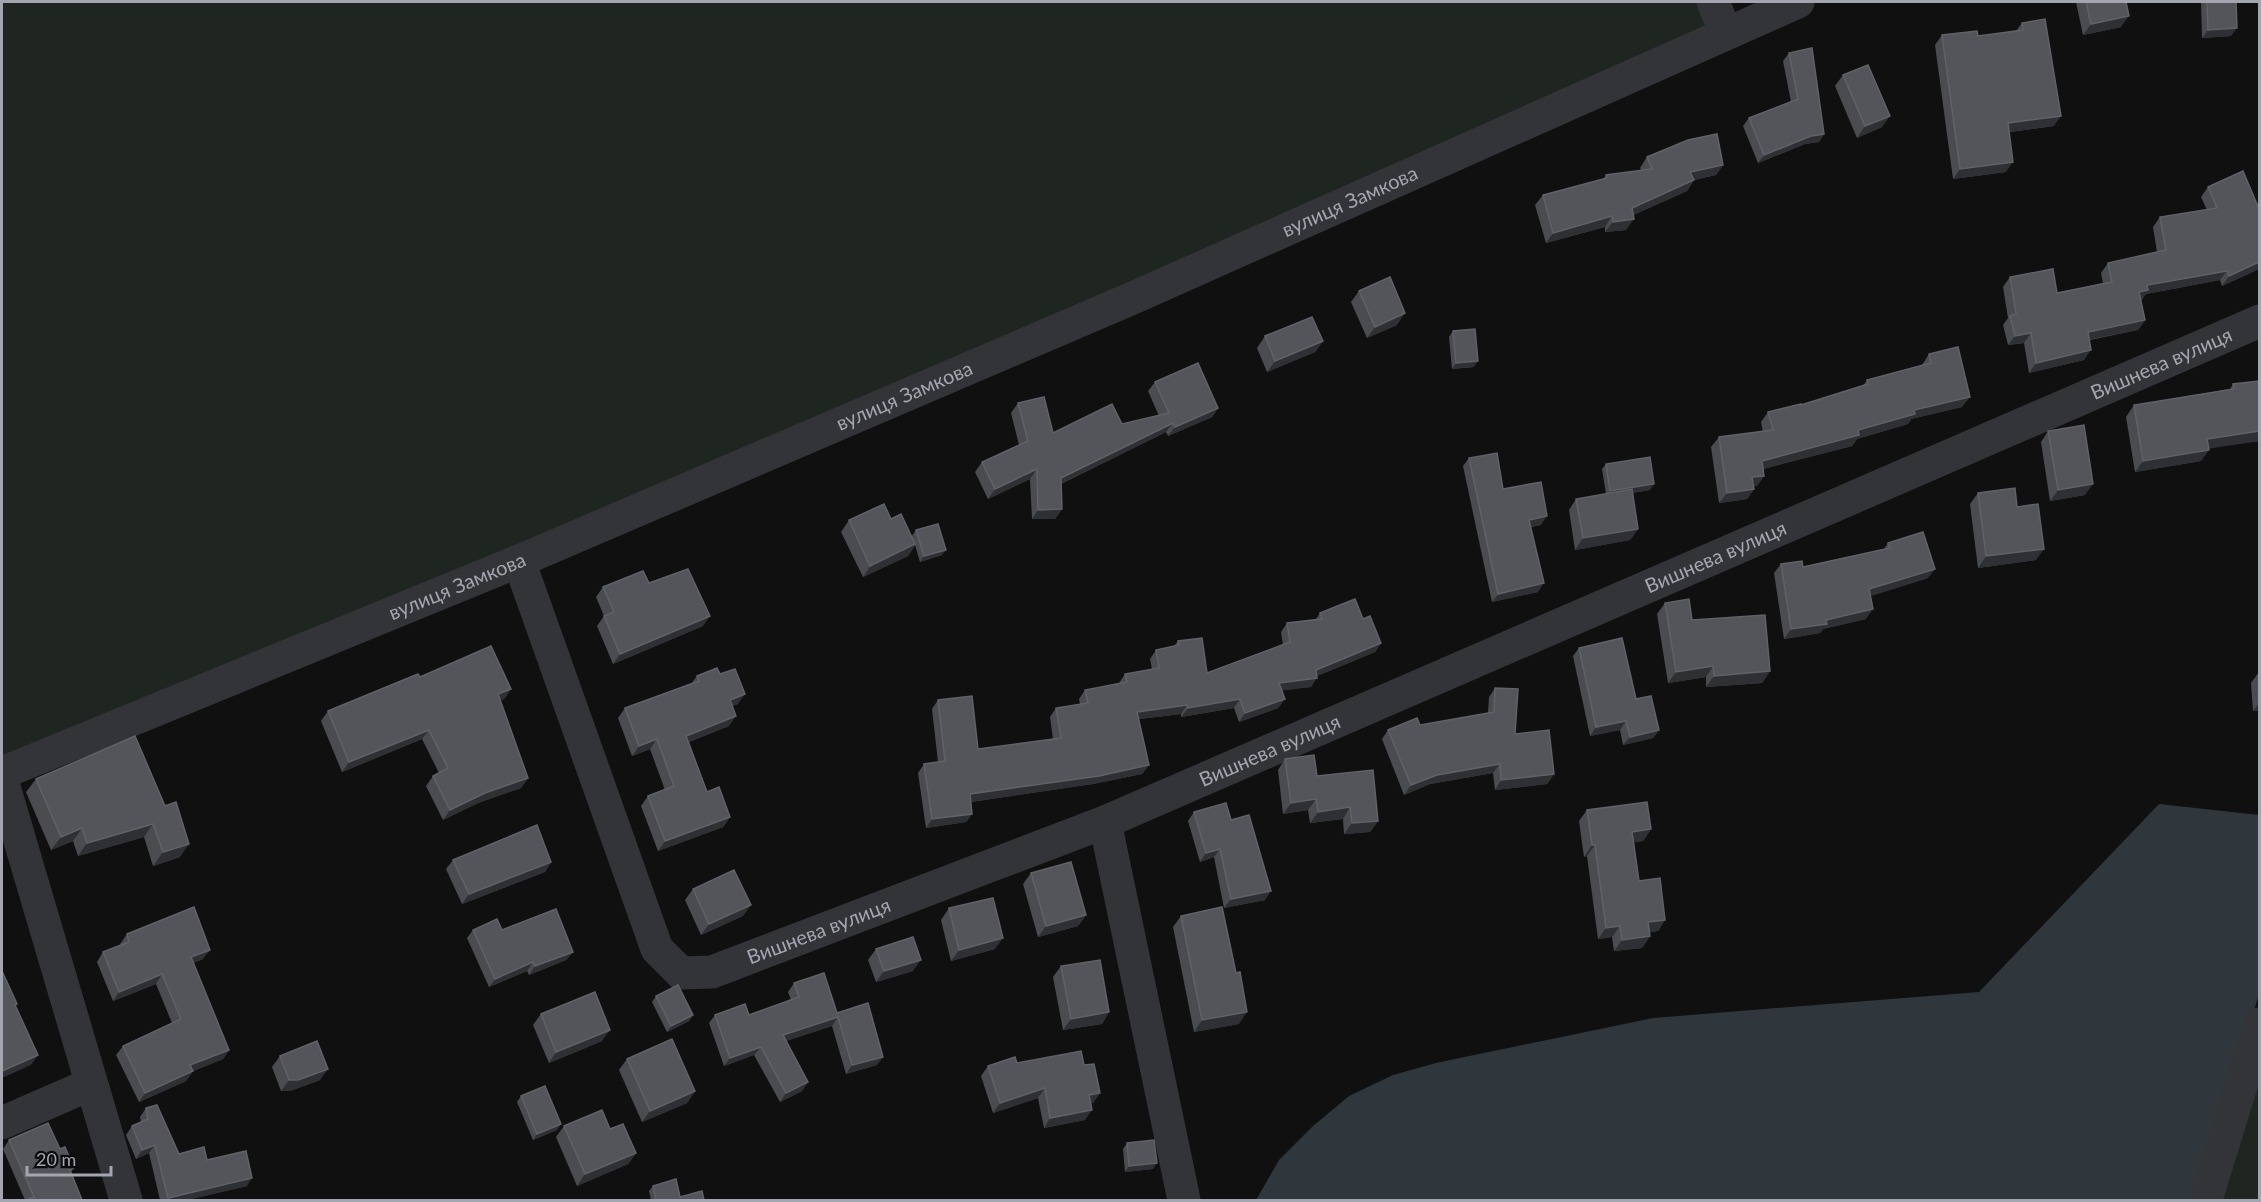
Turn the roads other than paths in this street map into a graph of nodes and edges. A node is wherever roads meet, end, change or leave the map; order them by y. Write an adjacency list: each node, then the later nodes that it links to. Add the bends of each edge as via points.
1 (1713, 2): 3 (street)
2 (1798, 2): 3 (street, вулиця Замкова)
3 (1726, 33): 5 (street, вулиця Замкова, via 1135,297)
4 (2259, 321): 8 (street, Вишнева вулиця)
5 (519, 561): 6 (street, вулиця Замкова); 8 (street, Вишнева вулиця, via 657,949 681,973 712,972)
6 (2, 773)
7 (2, 780): 10 (street)
8 (1105, 822): 13 (street)
9 (2259, 1024): 14 (street)
10 (91, 1084): 11 (street); 12 (street)
11 (2, 1123)
12 (126, 1200)
13 (1184, 1200)
14 (2206, 1200)

